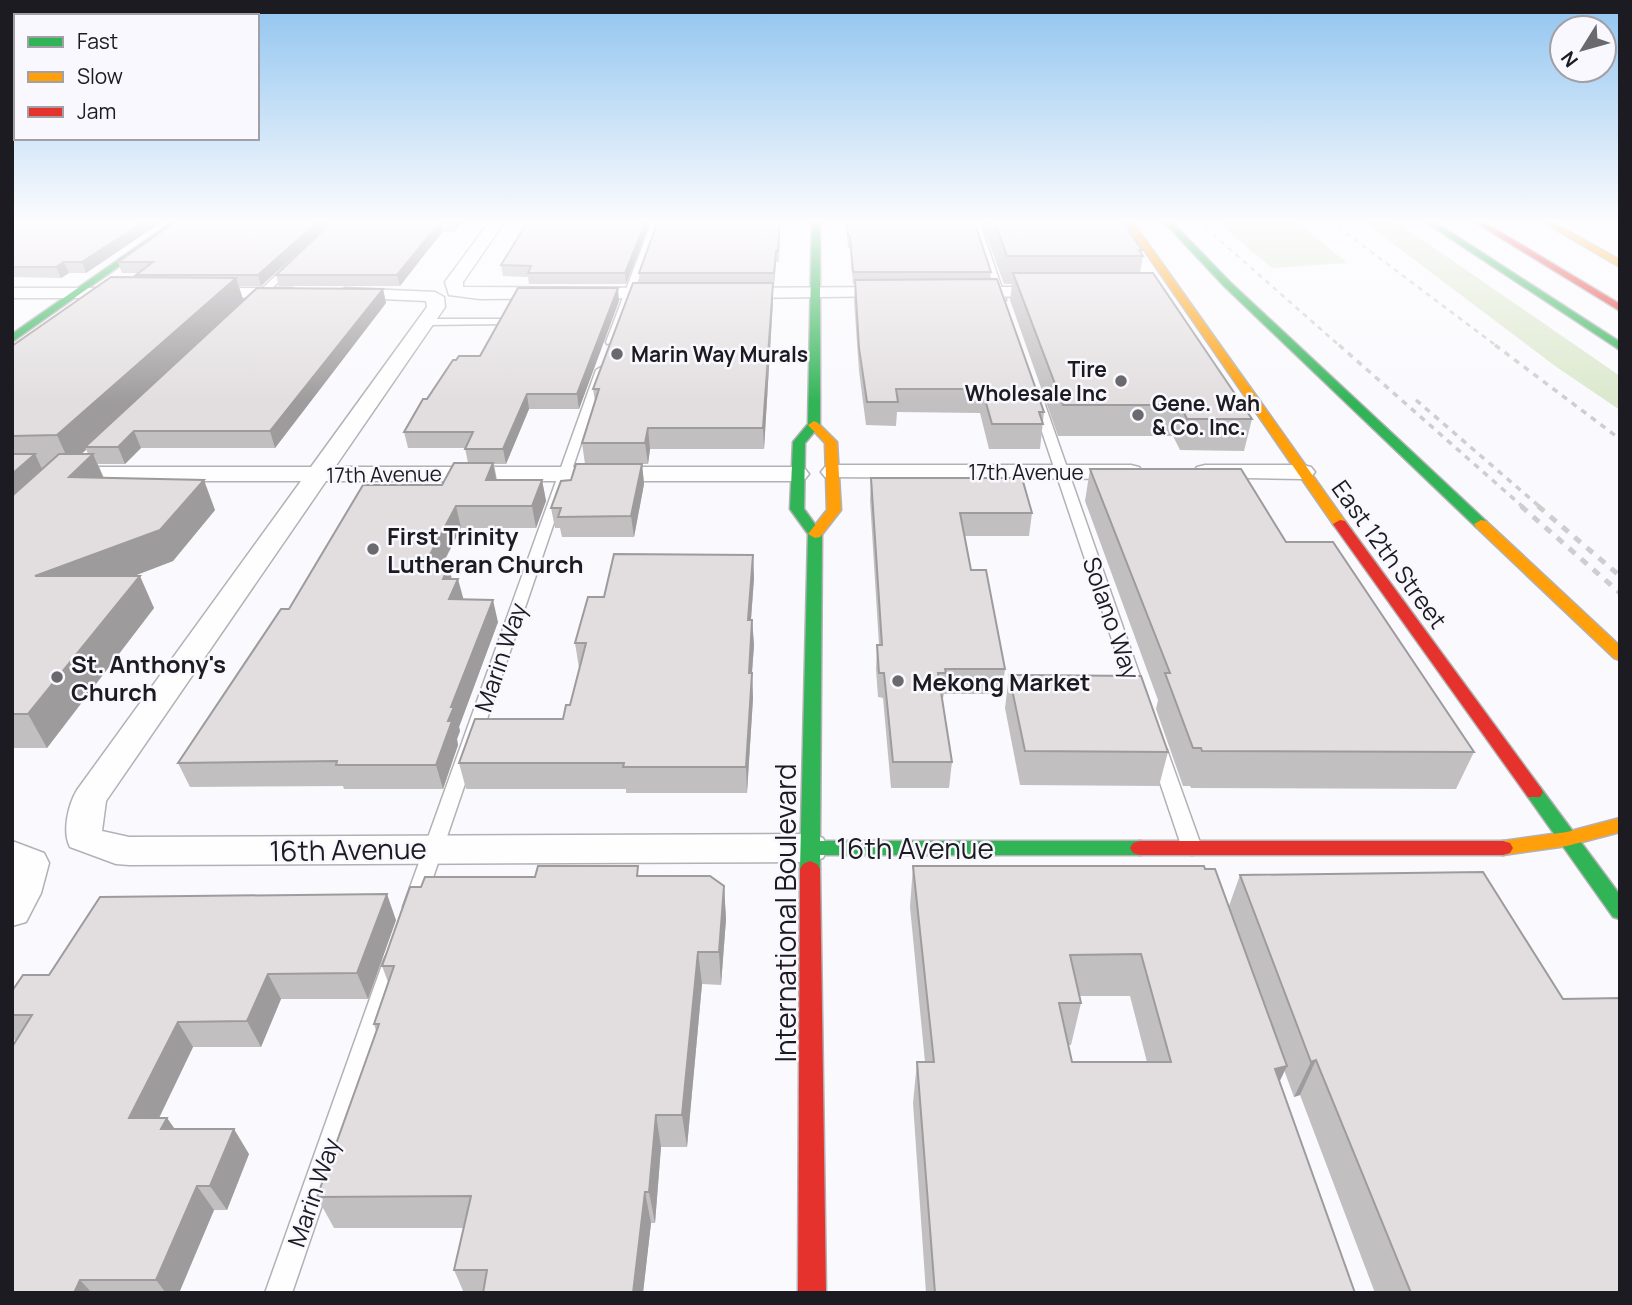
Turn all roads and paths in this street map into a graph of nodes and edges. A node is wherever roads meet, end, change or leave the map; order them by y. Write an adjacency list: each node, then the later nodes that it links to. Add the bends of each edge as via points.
1 (93, 282): 18 (main road)
2 (274, 282): 21 (lane)
3 (453, 282): 22 (street, via 456,291 481,294)
4 (633, 282): 22 (lane, Marin Way)
5 (816, 282): 25 (main road)
6 (996, 282): 13 (lane)
7 (1171, 282): 16 (main road, East 12th Street)
8 (1225, 282): 45 (main road)
9 (1522, 282): 32 (main road)
10 (1578, 282): 26 (main road)
11 (905, 292): 25 (street)
12 (946, 292): 13 (street)
13 (1000, 292): 14 (street); 28 (lane)
14 (1069, 292)
15 (1150, 292): 16 (street)
16 (1178, 292): 40 (main road, East 12th Street)
17 (12, 293): 18 (street)
18 (77, 293): 19 (street); 31 (main road)
19 (118, 293)
20 (180, 293): 21 (street)
21 (262, 293): 27 (lane); 29 (street, via 435,297 436,307)
22 (629, 293): 23 (street); 35 (lane, Marin Way)
23 (682, 293)
24 (709, 293): 25 (street)
25 (816, 293): 34 (main road)
26 (1620, 308)
27 (241, 313)
28 (1009, 318)
29 (426, 322): 30 (lane); 42 (street)
30 (504, 322)
31 (12, 339)
32 (1620, 347)
33 (1031, 382): 37 (lane, Solano Way)
34 (814, 425): 36 (main road, via 831,442); 43 (main road, via 799,442)
35 (565, 472): 42 (street, 17th Avenue); 43 (street, 17th Avenue); 51 (lane, Marin Way)
36 (833, 472): 37 (street, 17th Avenue); 44 (main road, via 834,510)
37 (1062, 472): 38 (street, 17th Avenue); 46 (lane, Solano Way)
38 (1155, 472)
39 (1182, 472): 40 (street)
40 (1303, 472): 49 (main road, East 12th Street)
41 (12, 474): 42 (street, 17th Avenue)
42 (319, 474): 51 (street, 16th Avenue, via 89,799 83,838 130,851)
43 (797, 474): 44 (main road, via 797,509)
44 (815, 534): 52 (main road, International Boulevard)
45 (1620, 655)
46 (1145, 713)
47 (1154, 738): 50 (lane)
48 (1620, 825): 49 (main road, 16th Avenue)
49 (1567, 839): 50 (main road, 16th Avenue, via 1500,848); 56 (main road, East 12th Street)
50 (1191, 846): 52 (main road, 16th Avenue); 54 (lane)
51 (434, 848): 52 (street, 16th Avenue); 57 (lane, Marin Way)
52 (810, 848): 60 (main road, International Boulevard)
53 (22, 859): 55 (street, via 22,893)
54 (1198, 867)
55 (12, 911)
56 (1620, 911)
57 (408, 922)
58 (399, 947): 59 (lane, Marin Way)
59 (278, 1293)
60 (812, 1293)

